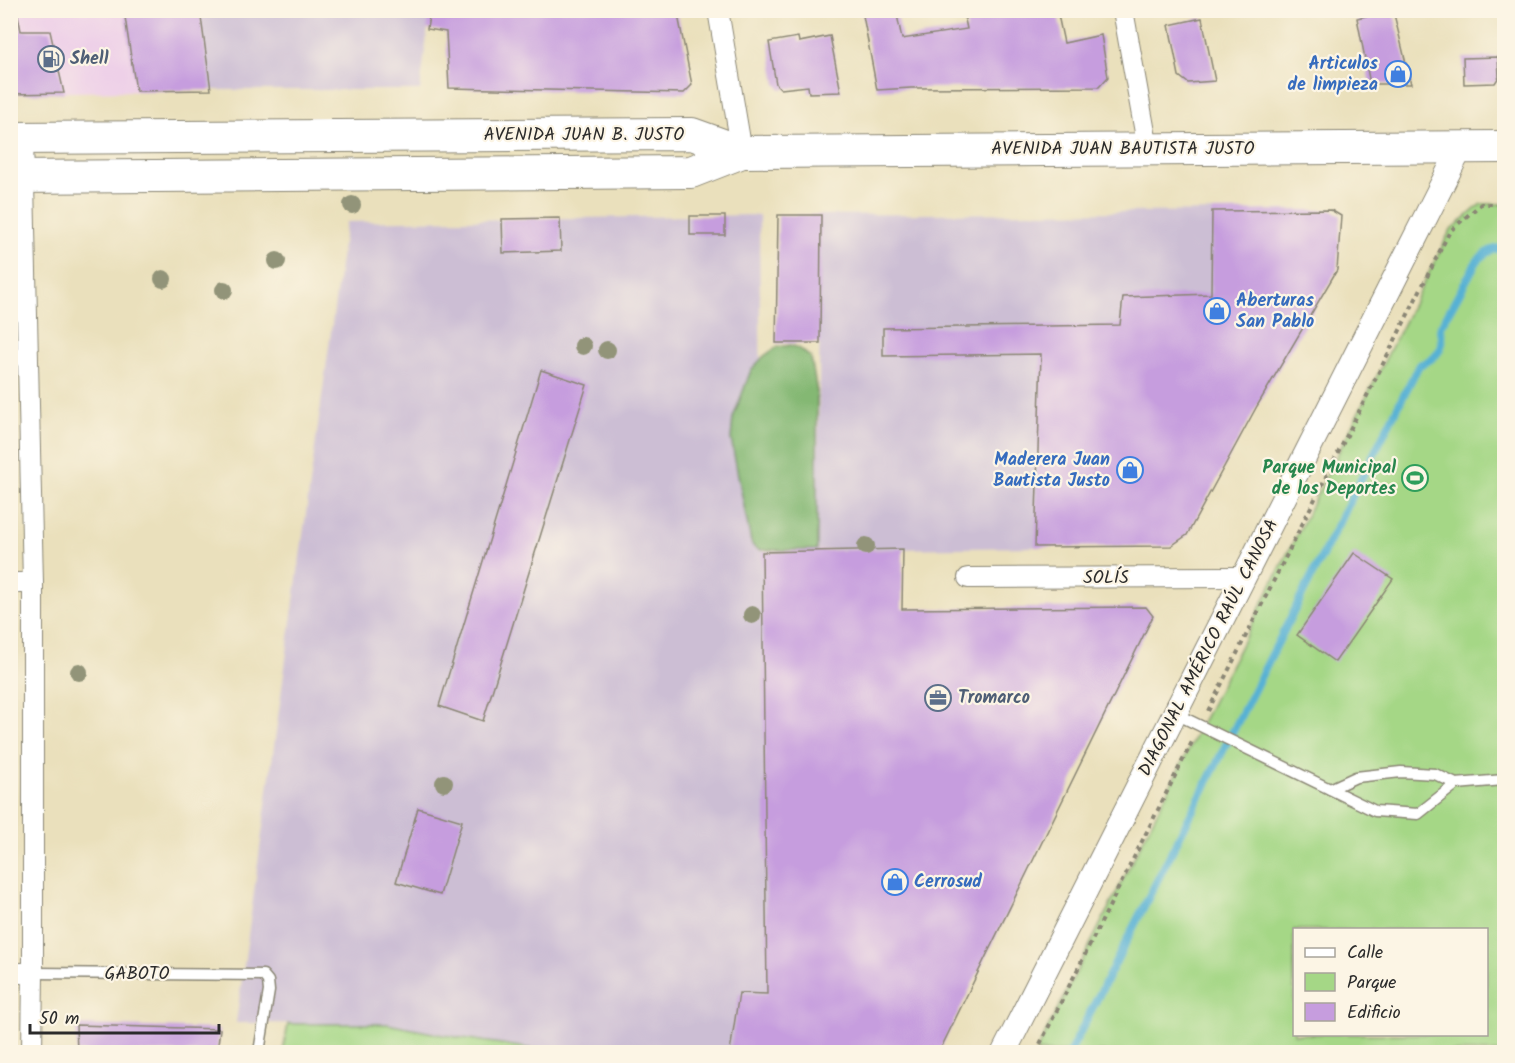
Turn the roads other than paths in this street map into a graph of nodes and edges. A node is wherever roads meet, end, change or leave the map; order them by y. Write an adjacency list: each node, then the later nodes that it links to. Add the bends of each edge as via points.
1 (718, 10): 7 (street)
2 (1123, 10): 6 (street)
3 (17, 138): 7 (main road, AVENIDA JUAN B. JUSTO, via 692,135); 8 (street)
4 (1461, 147): 5 (main road, AVENIDA JUAN BAUTISTA JUSTO); 6 (main road, AVENIDA JUAN BAUTISTA JUSTO); 9 (street, DIAGONAL AMÉRICO RAÚL CANOSA)
5 (1504, 147)
6 (1148, 149): 7 (main road, AVENIDA JUAN BAUTISTA JUSTO)
7 (742, 152): 8 (main road, AVENIDA JUAN B. JUSTO, via 691,172)
8 (17, 177): 12 (street)
9 (1244, 577): 10 (street, SOLÍS); 13 (street, DIAGONAL AMÉRICO RAÚL CANOSA)
10 (968, 578)
11 (10, 583): 12 (street)
12 (33, 583): 17 (street)
13 (1176, 714): 16 (lane); 21 (street, DIAGONAL AMÉRICO RAÚL CANOSA)
14 (1504, 780): 15 (lane)
15 (1456, 784): 16 (lane, via 1435,774 1401,772 1356,777); 16 (lane, via 1418,814 1375,811)
16 (1330, 789)
17 (33, 972): 18 (street, GABOTO); 19 (street); 20 (lane, GABOTO, via 263,975 269,991)
18 (10, 973)
19 (32, 1053)
20 (260, 1053)
21 (1004, 1053)

